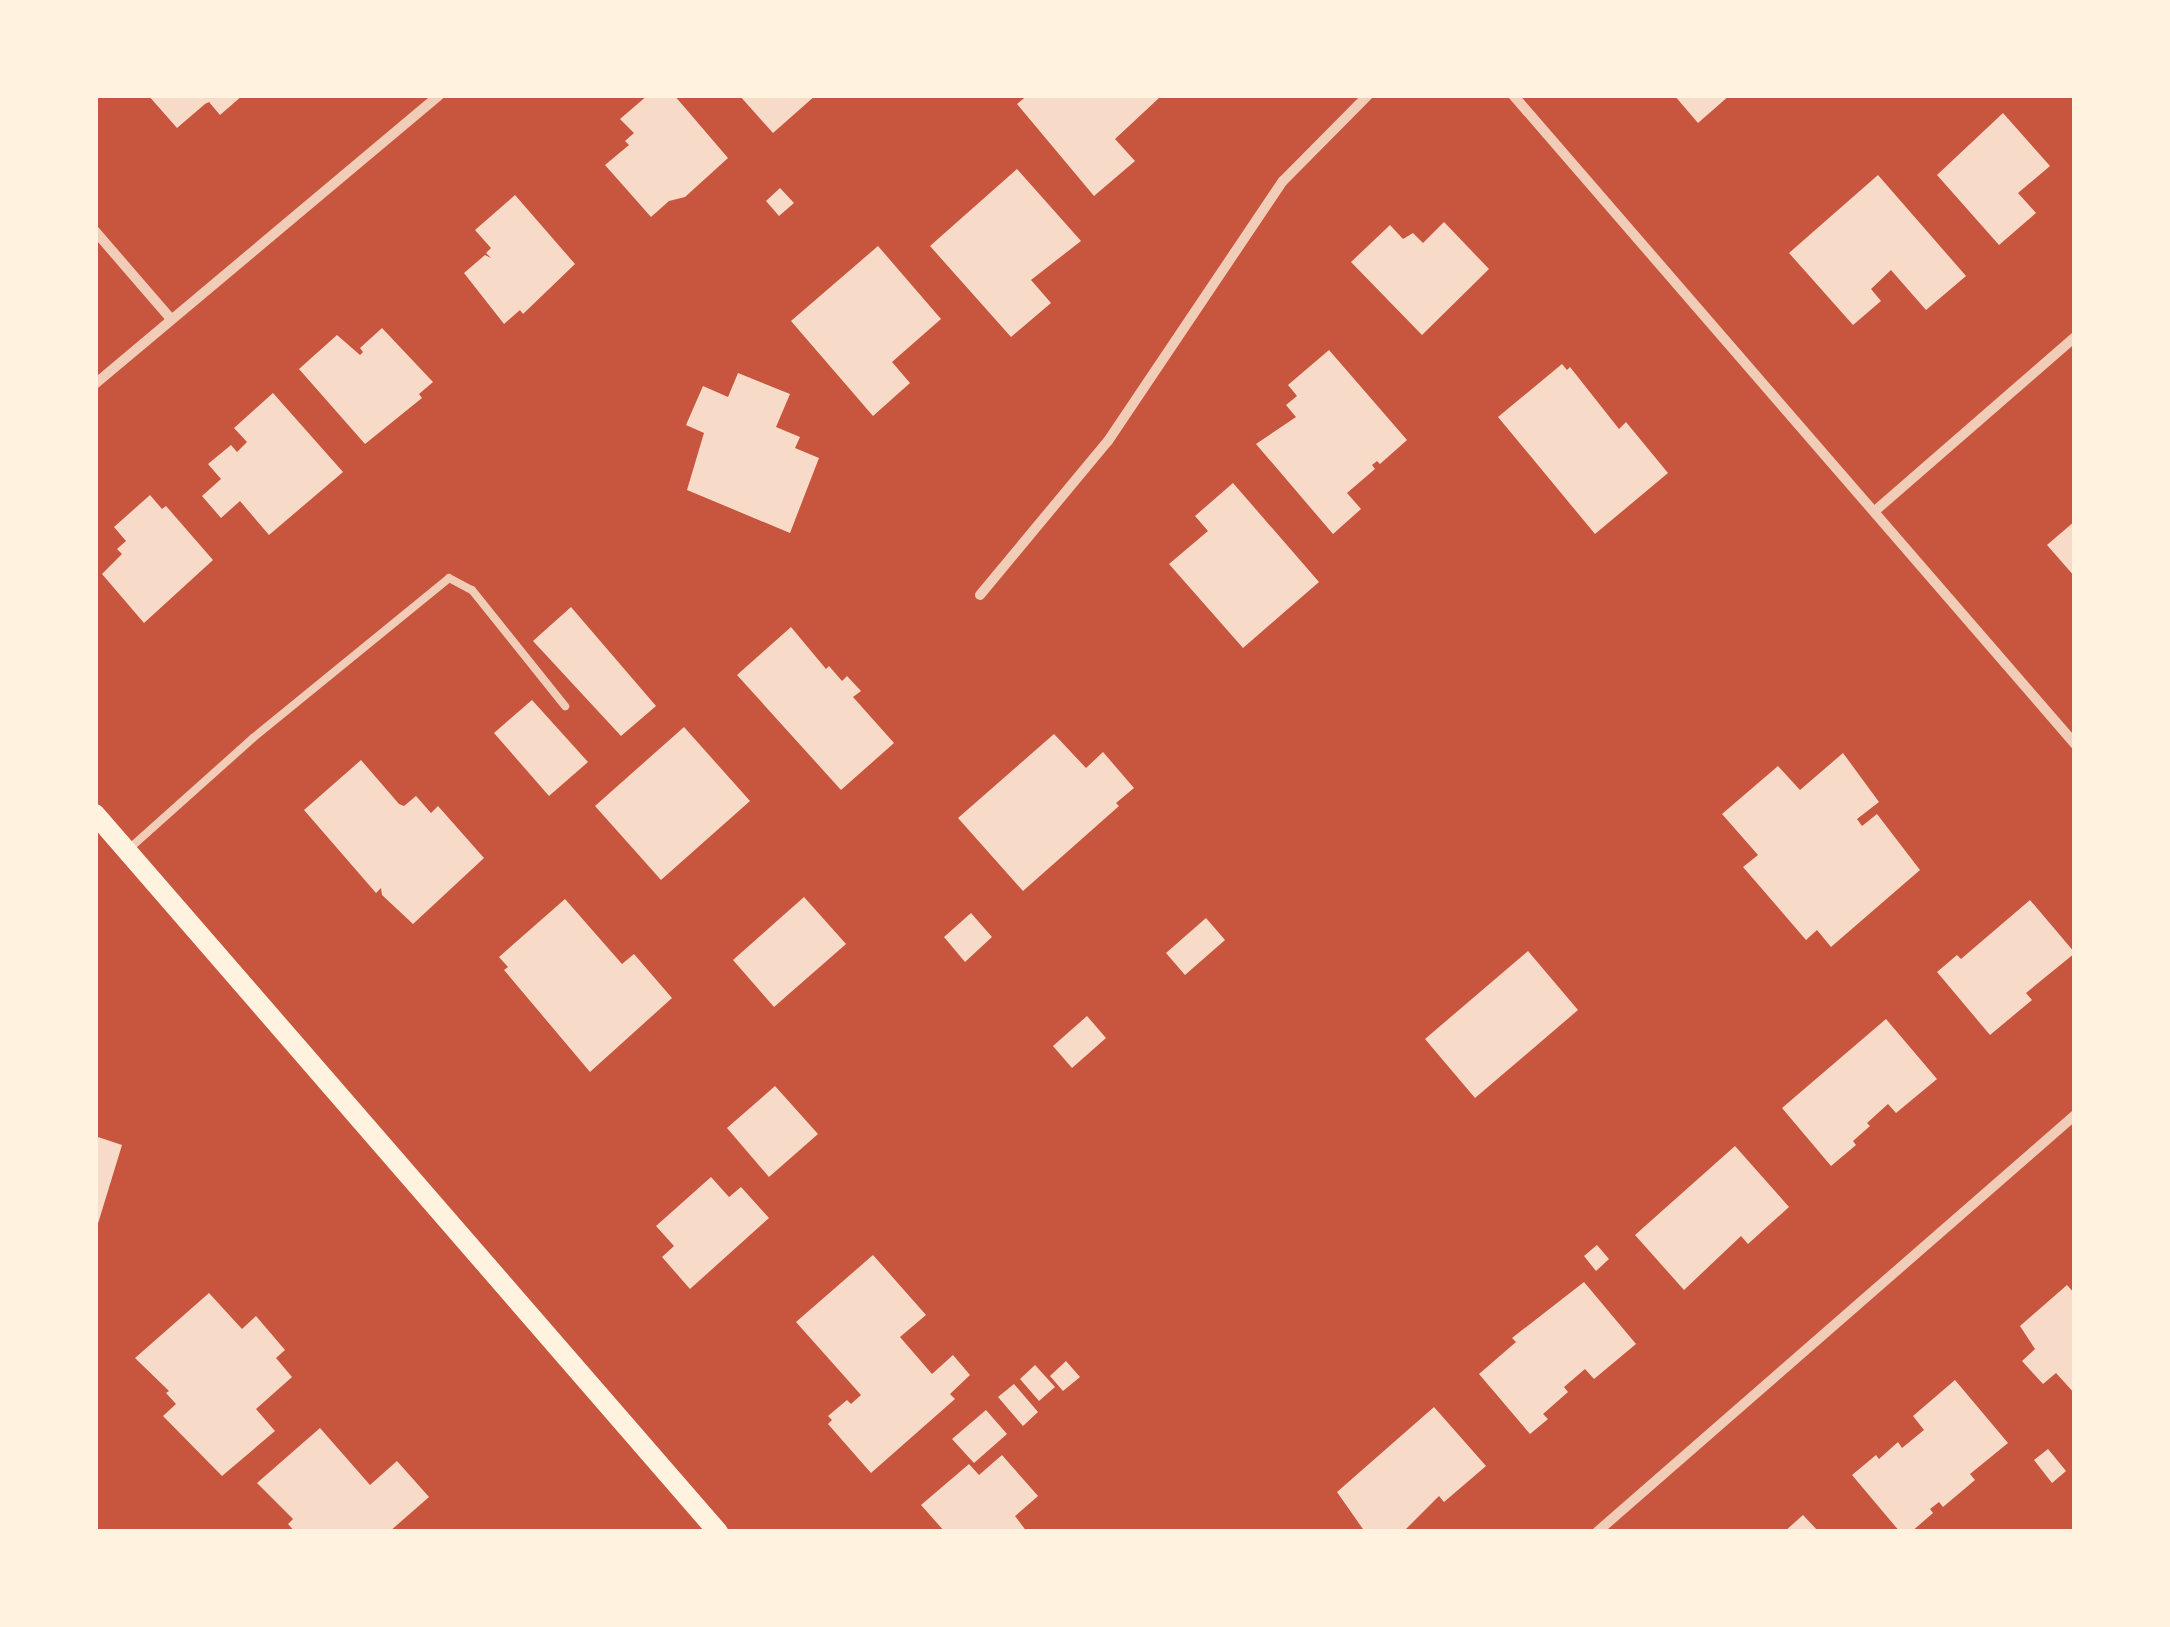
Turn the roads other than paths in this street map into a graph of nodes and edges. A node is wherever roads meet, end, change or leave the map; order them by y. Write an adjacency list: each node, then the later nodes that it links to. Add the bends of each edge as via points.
1 (439, 95): 5 (street)
2 (1368, 95): 9 (street, via 1283,181 1108,440)
3 (1513, 95): 8 (street)
4 (95, 231): 5 (street)
5 (170, 318): 7 (street)
6 (2075, 338): 8 (street)
7 (95, 384)
8 (1876, 510): 11 (street)
9 (980, 595)
10 (566, 706): 13 (lane, via 472,590 449,578)
11 (2075, 744)
12 (95, 814): 13 (main road)
13 (127, 851): 15 (main road)
14 (2075, 1114): 16 (street)
15 (718, 1532)
16 (1596, 1532)

